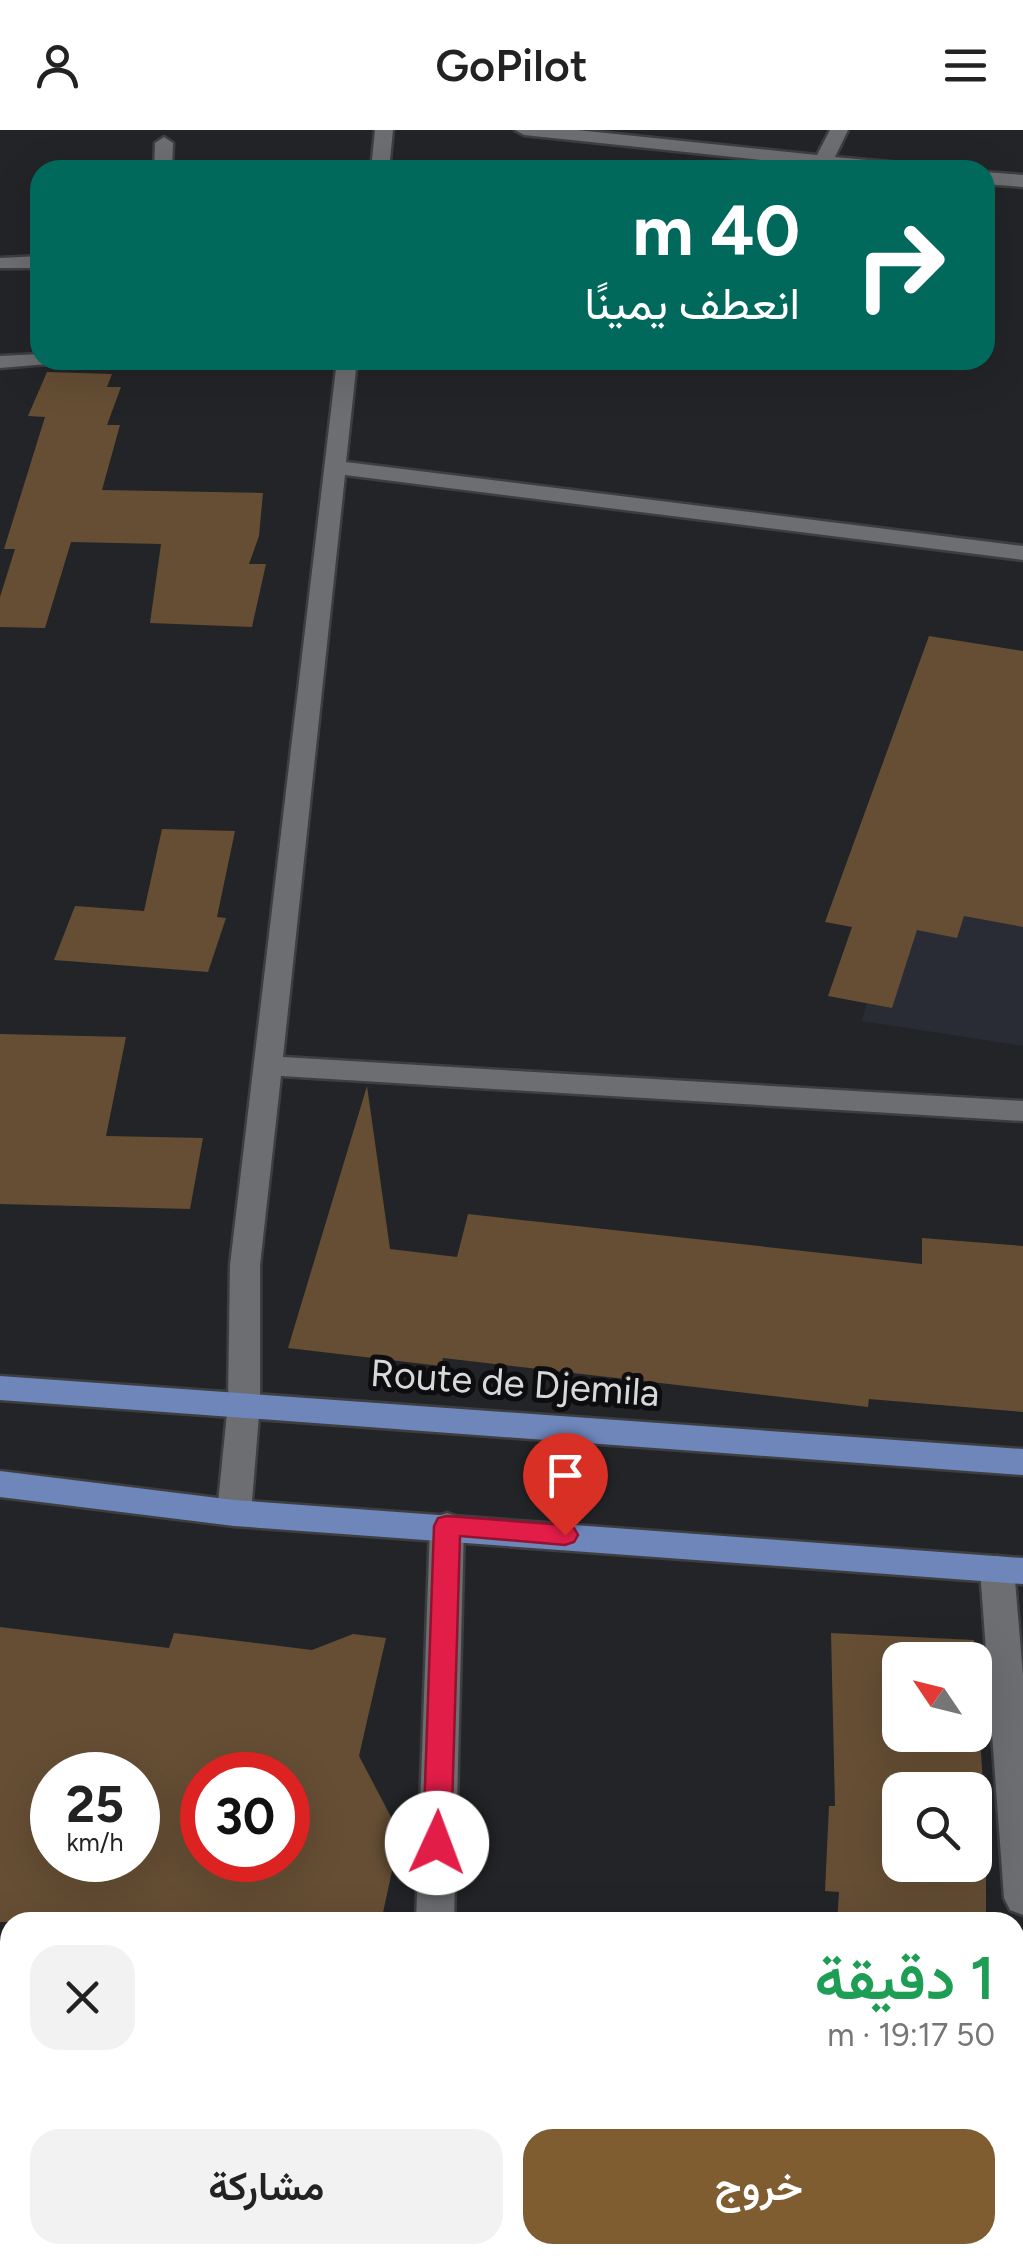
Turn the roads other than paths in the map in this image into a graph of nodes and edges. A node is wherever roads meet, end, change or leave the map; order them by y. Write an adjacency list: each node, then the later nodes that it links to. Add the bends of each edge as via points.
1 (384, 130): 6 (street)
2 (524, 130): 7 (street)
3 (839, 130): 8 (street)
4 (164, 143): 5 (street)
5 (163, 160)
6 (381, 160)
7 (813, 160)
8 (824, 160)
9 (995, 179): 10 (street)
10 (1023, 182)
11 (30, 262): 12 (street)
12 (2, 263)
13 (30, 360): 14 (street)
14 (0, 362)
15 (346, 370): 16 (street)
16 (335, 467): 17 (street); 18 (street)
17 (1023, 553)
18 (268, 1066): 19 (street); 21 (street, via 245,1265)
19 (1023, 1112)
20 (0, 1388): 21 (main road, Route de Djemila)
21 (244, 1403): 22 (main road, Route de Djemila); 24 (street)
22 (1023, 1462)
23 (0, 1484): 24 (main road)
24 (234, 1513): 25 (main road)
25 (447, 1526): 26 (main road); 28 (street)
26 (1010, 1570): 27 (street)
27 (1023, 1898)
28 (435, 1912)

